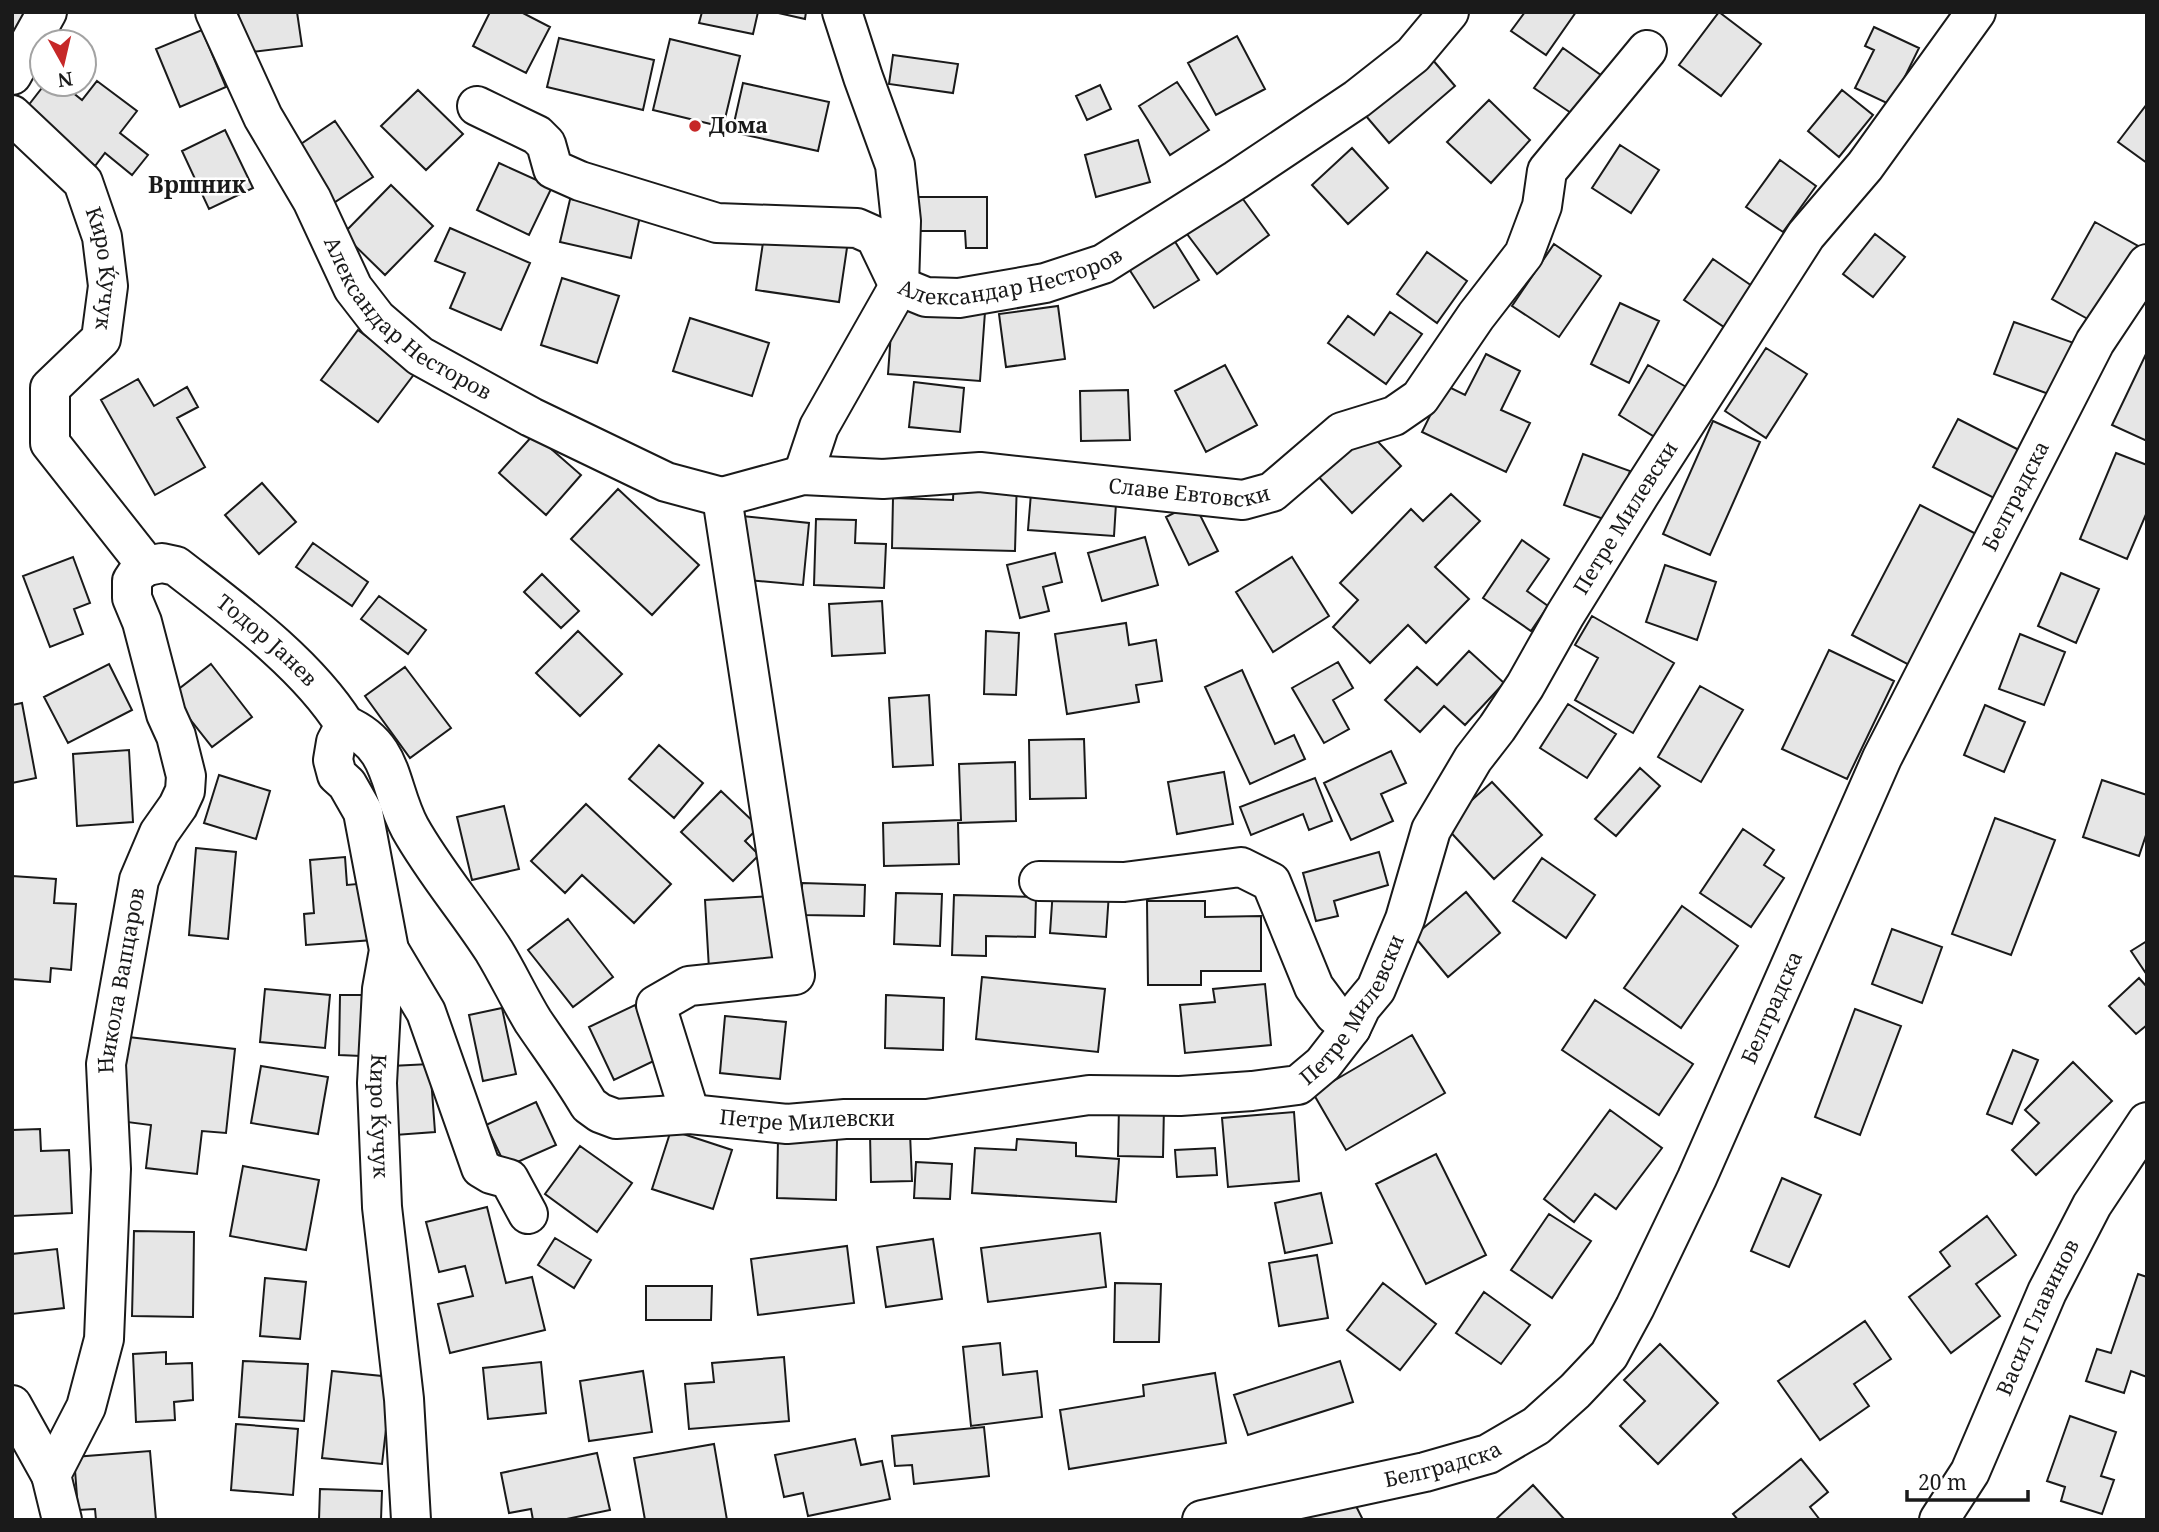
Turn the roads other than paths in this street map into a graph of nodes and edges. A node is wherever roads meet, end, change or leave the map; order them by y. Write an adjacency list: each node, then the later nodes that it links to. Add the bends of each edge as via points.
1 (47, 12): 7 (street)
2 (215, 12): 13 (street, Александар Несторов, via 263,117 312,200 353,288 377,319 420,356 531,417 666,482)
3 (842, 12): 11 (street, via 895,165 901,221)
4 (1449, 12): 11 (street, Александар Несторов, via 1413,55 1357,99 1103,264 1045,283 960,298 926,298)
5 (1976, 12): 18 (street, Петре Милевски, via 1865,166 1806,235 1640,494 1518,696 1473,759 1431,830 1388,965)
6 (1647, 50): 12 (street, Славе Евтовски, via 1547,171 1542,206 1524,254 1420,398 1394,416 1342,432 1272,492 1243,500 980,472 883,479)
7 (12, 75)
8 (477, 106): 11 (street, Александар Несторов, via 537,135 546,144 553,169 580,181 717,223 857,228 875,236)
9 (12, 115): 14 (street, Киро Ќучук, via 83,181 102,237 108,286 101,339 50,388 50,443)
10 (2147, 264): 26 (street, Белградска, via 2095,342 1882,758 1697,1178 1609,1355 1536,1426 1488,1454)
11 (899, 286): 12 (street, via 819,427)
12 (803, 475): 13 (street, Славе Евтовски)
13 (722, 497): 19 (street, via 795,975 689,986 656,1005)
14 (162, 566): 15 (street, Тодор Јанев, via 302,670); 23 (street, Никола Вапцаров, via 138,572 132,581 132,598 183,760 185,783 178,806 159,833 139,880 123,962 106,1064 111,1169 104,1339 86,1407)
15 (345, 725): 17 (street, Киро Ќучук, via 333,760 337,775 363,812); 19 (street, Петре Милевски, via 362,732 389,765 410,827 589,1105 616,1119)
16 (1040, 881): 18 (street, via 1124,882 1241,867 1271,882 1314,986 1334,1014)
17 (389, 950): 21 (street, via 426,1012 481,1168 509,1179); 25 (street, Киро Ќучук, via 377,1083 382,1207 404,1399)
18 (1351, 1028): 19 (street, Петре Милевски, via 1324,1063 1298,1085 1252,1091 1089,1095 927,1119 787,1124)
19 (690, 1114)
20 (2147, 1122): 27 (street, Васил Главинов, via 2092,1205 2047,1292 1970,1472)
21 (528, 1213)
22 (12, 1405): 23 (street)
23 (59, 1459): 24 (street)
24 (62, 1520)
25 (411, 1520)
26 (1202, 1520)
27 (1939, 1520)

